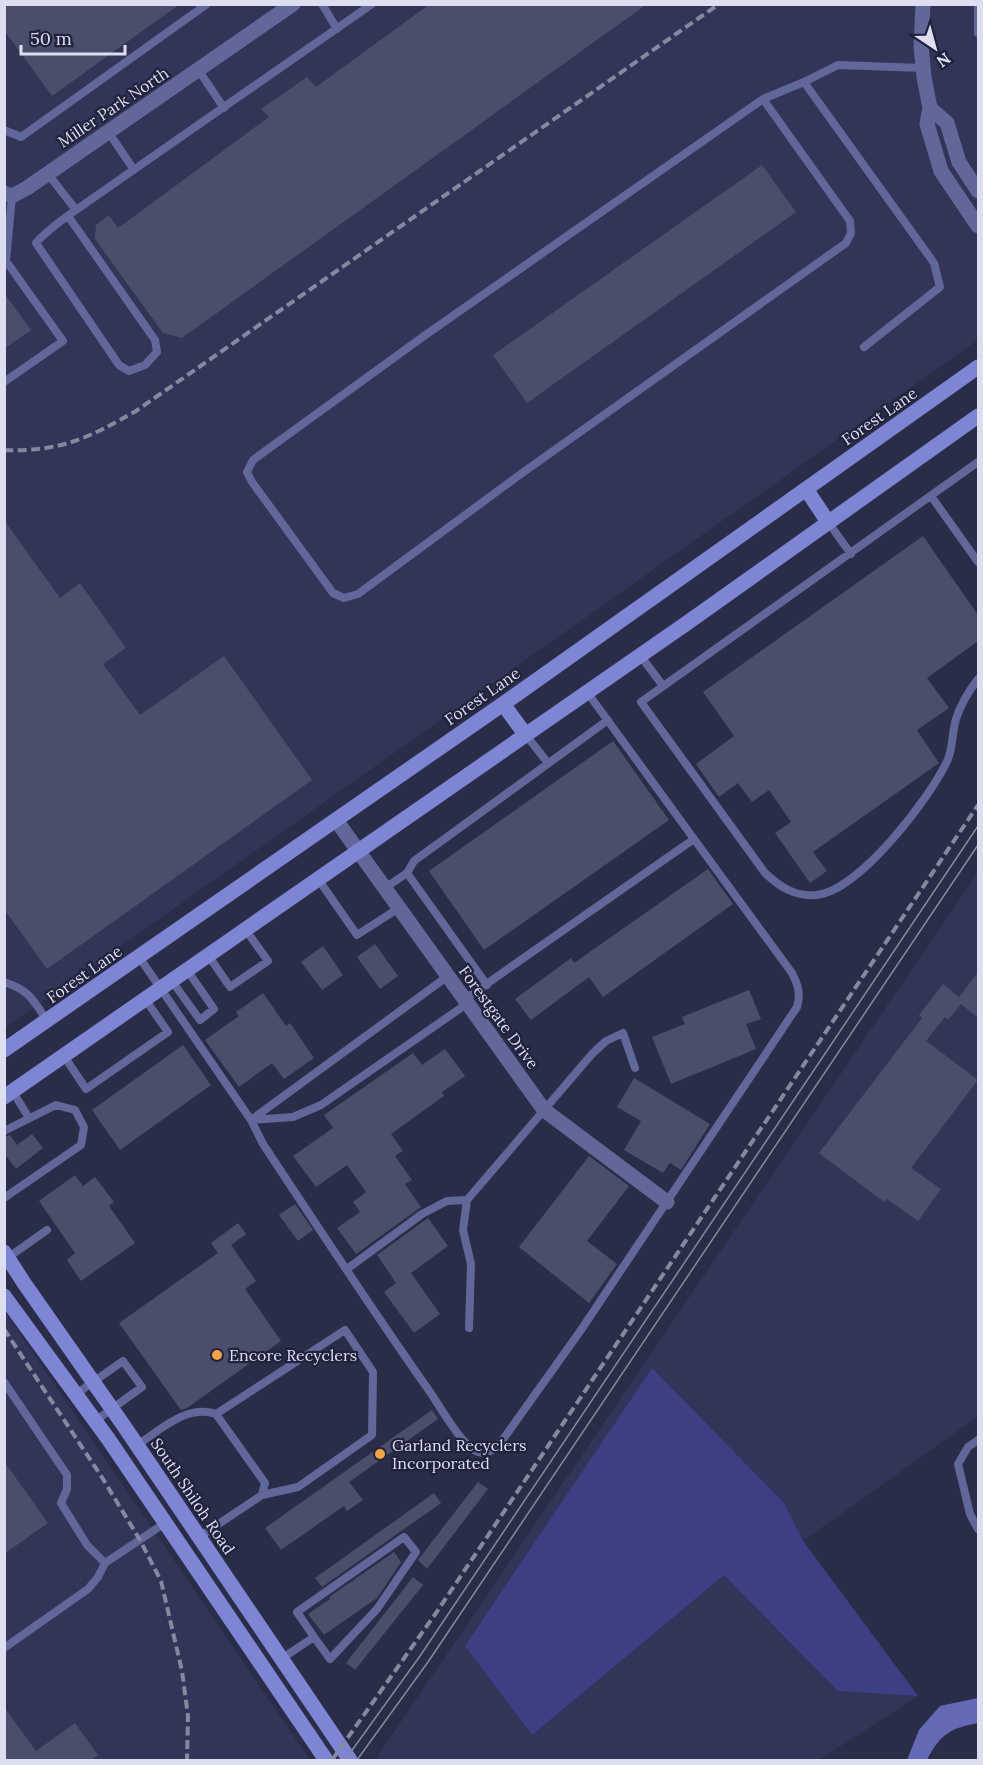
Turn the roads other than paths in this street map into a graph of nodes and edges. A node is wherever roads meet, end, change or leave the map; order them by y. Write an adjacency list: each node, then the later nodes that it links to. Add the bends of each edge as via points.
1 (207, 4): 15 (lane, via 21,137)
2 (292, 4): 10 (street, Miller Park North)
3 (322, 4): 7 (lane)
4 (372, 4): 7 (lane)
5 (923, 4): 9 (street)
6 (978, 4): 8 (lane)
7 (337, 29): 13 (lane)
8 (978, 33)
9 (923, 68): 11 (lane, via 838,66); 14 (street)
10 (199, 71): 13 (lane); 16 (street, Miller Park North)
11 (804, 82): 12 (lane); 23 (lane, via 934,263 940,287)
12 (763, 99): 12 (lane, via 253,460 248,472 252,482 333,593 344,598 358,594 846,243 851,233 850,221)
13 (224, 108): 17 (lane)
14 (930, 108): 19 (street, via 947,123 959,162); 22 (street, via 927,124 941,171)
15 (4, 130)
16 (109, 133): 17 (lane); 18 (street, Miller Park North)
17 (134, 170): 21 (lane)
18 (48, 174): 20 (street, Miller Park North); 21 (lane)
19 (978, 191)
20 (8, 195): 25 (lane, via 6,261 63,341)
21 (72, 213): 21 (lane, via 36,243 119,365 129,371 145,365 157,352 155,340)
22 (978, 226)
23 (864, 347)
24 (978, 367): 28 (main road, Forest Lane)
25 (4, 382)
26 (978, 416): 30 (main road)
27 (978, 462): 29 (lane)
28 (806, 489): 30 (main road); 37 (main road, Forest Lane)
29 (931, 496): 31 (lane); 32 (lane)
30 (828, 522): 31 (lane); 33 (main road)
31 (851, 554): 35 (lane)
32 (978, 562)
33 (640, 656): 35 (lane); 36 (main road)
34 (978, 680): 35 (lane, via 966,695 956,719 949,758 929,794 859,872 835,890 818,895 797,894 779,887 765,873 641,702)
35 (663, 686)
36 (587, 692): 38 (lane); 39 (main road)
37 (503, 704): 39 (main road); 41 (main road, Forest Lane)
38 (608, 720): 40 (lane); 42 (lane)
39 (525, 734): 40 (lane); 43 (main road)
40 (548, 763): 44 (lane, via 414,861)
41 (336, 820): 43 (street, Forestgate Drive); 50 (main road, Forest Lane)
42 (694, 839): 55 (lane); 69 (lane, via 792,973 800,997)
43 (359, 851): 45 (main road); 46 (street, Forestgate Drive)
44 (406, 873): 46 (lane); 55 (lane)
45 (318, 879): 47 (lane, via 357,935); 48 (main road)
46 (385, 888): 47 (street, Forestgate Drive)
47 (399, 908): 52 (street, Forestgate Drive)
48 (245, 929): 49 (main road); 49 (lane, via 268,961 230,987)
49 (208, 955): 51 (main road)
50 (139, 957): 54 (lane); 58 (main road, Forest Lane)
51 (187, 970): 54 (main road); 54 (lane, via 214,1009 200,1020)
52 (448, 976): 57 (street, Forestgate Drive); 65 (lane)
53 (4, 982): 58 (lane, via 21,987)
54 (166, 984): 56 (main road); 65 (lane)
55 (487, 985): 57 (lane)
56 (145, 999): 60 (main road); 60 (lane, via 168,1032 86,1089)
57 (466, 1001): 63 (street, Forestgate Drive); 65 (lane, via 321,1105 293,1117)
58 (47, 1021): 59 (main road, Forest Lane)
59 (4, 1050)
60 (64, 1056): 62 (main road)
61 (636, 1068): 63 (lane, via 623,1033 592,1054)
62 (9, 1095): 64 (lane)
63 (544, 1110): 68 (lane); 69 (street, Forestgate Drive)
64 (29, 1118): 66 (lane); 67 (lane, via 56,1105 75,1110 84,1127 81,1145)
65 (251, 1120): 72 (lane)
66 (4, 1131)
67 (4, 1198)
68 (467, 1200): 72 (lane, via 447,1202 422,1214); 74 (lane, via 463,1230 471,1264)
69 (667, 1202): 72 (lane, via 581,1330 492,1451 481,1453 460,1436)
70 (47, 1230): 71 (lane)
71 (6, 1256): 76 (main road, South Shiloh Road)
72 (347, 1269)
73 (4, 1296): 77 (main road)
74 (469, 1328)
75 (4, 1382): 87 (lane, via 67,1474 67,1489 61,1503 87,1545)
76 (93, 1382): 77 (lane); 78 (main road, South Shiloh Road); 78 (lane, via 123,1361 142,1387)
77 (76, 1394): 80 (main road)
78 (112, 1409): 80 (lane); 82 (main road, South Shiloh Road)
79 (216, 1414): 82 (lane, via 204,1410 184,1414); 83 (lane, via 265,1483); 83 (lane, via 345,1330 373,1372 372,1435 298,1487)
80 (95, 1421): 84 (main road)
81 (978, 1440): 85 (lane, via 957,1464 970,1514)
82 (137, 1445): 86 (main road, South Shiloh Road)
83 (262, 1495): 86 (lane)
84 (165, 1523): 87 (lane); 91 (main road)
85 (978, 1528)
86 (199, 1537): 90 (main road, South Shiloh Road)
87 (105, 1563): 89 (lane, via 88,1589)
88 (314, 1637): 88 (lane, via 330,1659 377,1609 416,1552 404,1537 297,1612); 90 (lane)
89 (4, 1648)
90 (281, 1659): 92 (main road, South Shiloh Road)
91 (326, 1761)
92 (350, 1761)

